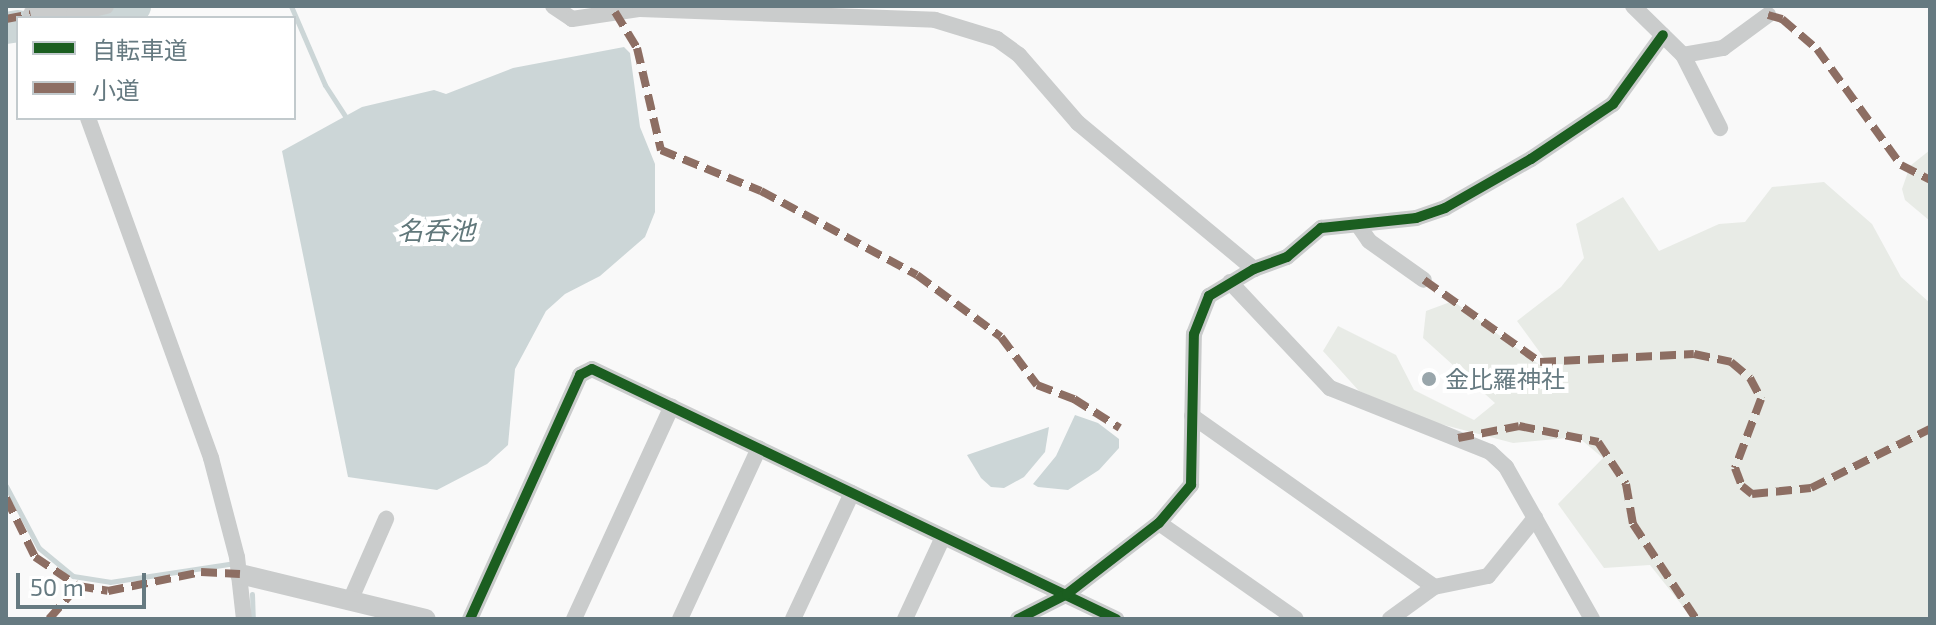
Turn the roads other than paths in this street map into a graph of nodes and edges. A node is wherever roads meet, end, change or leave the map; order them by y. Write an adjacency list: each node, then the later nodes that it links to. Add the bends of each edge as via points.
1 (106, 6): 4 (street, via 74,14)
2 (553, 6): 11 (street, via 572,19 640,9 920,19 997,39 1019,55 1078,123)
3 (1633, 6): 6 (street)
4 (30, 13)
5 (1768, 15): 7 (street, via 1723,48)
6 (1663, 35): 7 (street); 10 (street, via 1633,82 1591,124 1445,208 1416,218)
7 (1683, 55): 9 (street)
8 (89, 120): 22 (street, via 211,458)
9 (1720, 128)
10 (1358, 225): 11 (street, via 1321,228 1287,257); 12 (street, via 1369,241)
11 (1254, 269): 13 (street)
12 (1424, 280)
13 (1230, 282): 15 (street, via 1209,296 1198,316); 18 (street, via 1330,388 1490,452 1506,467)
14 (672, 406): 16 (street); 28 (street, via 592,369 580,375); 29 (street)
15 (1192, 416): 20 (street, via 1191,485); 23 (street)
16 (759, 448): 17 (street); 30 (street)
17 (852, 493): 21 (street); 31 (street)
18 (1535, 518): 23 (street, via 1488,576); 37 (street)
19 (387, 519): 25 (street)
20 (1159, 523): 24 (street); 35 (street)
21 (943, 537): 24 (street); 32 (street)
22 (240, 574): 25 (street); 26 (street)
23 (1434, 587): 36 (street)
24 (1067, 594): 33 (street); 34 (street)
25 (350, 601): 27 (street)
26 (244, 619)
27 (426, 619)
28 (470, 619)
29 (574, 619)
30 (680, 619)
31 (793, 619)
32 (905, 619)
33 (1018, 619)
34 (1116, 619)
35 (1296, 619)
36 (1390, 619)
37 (1592, 619)

